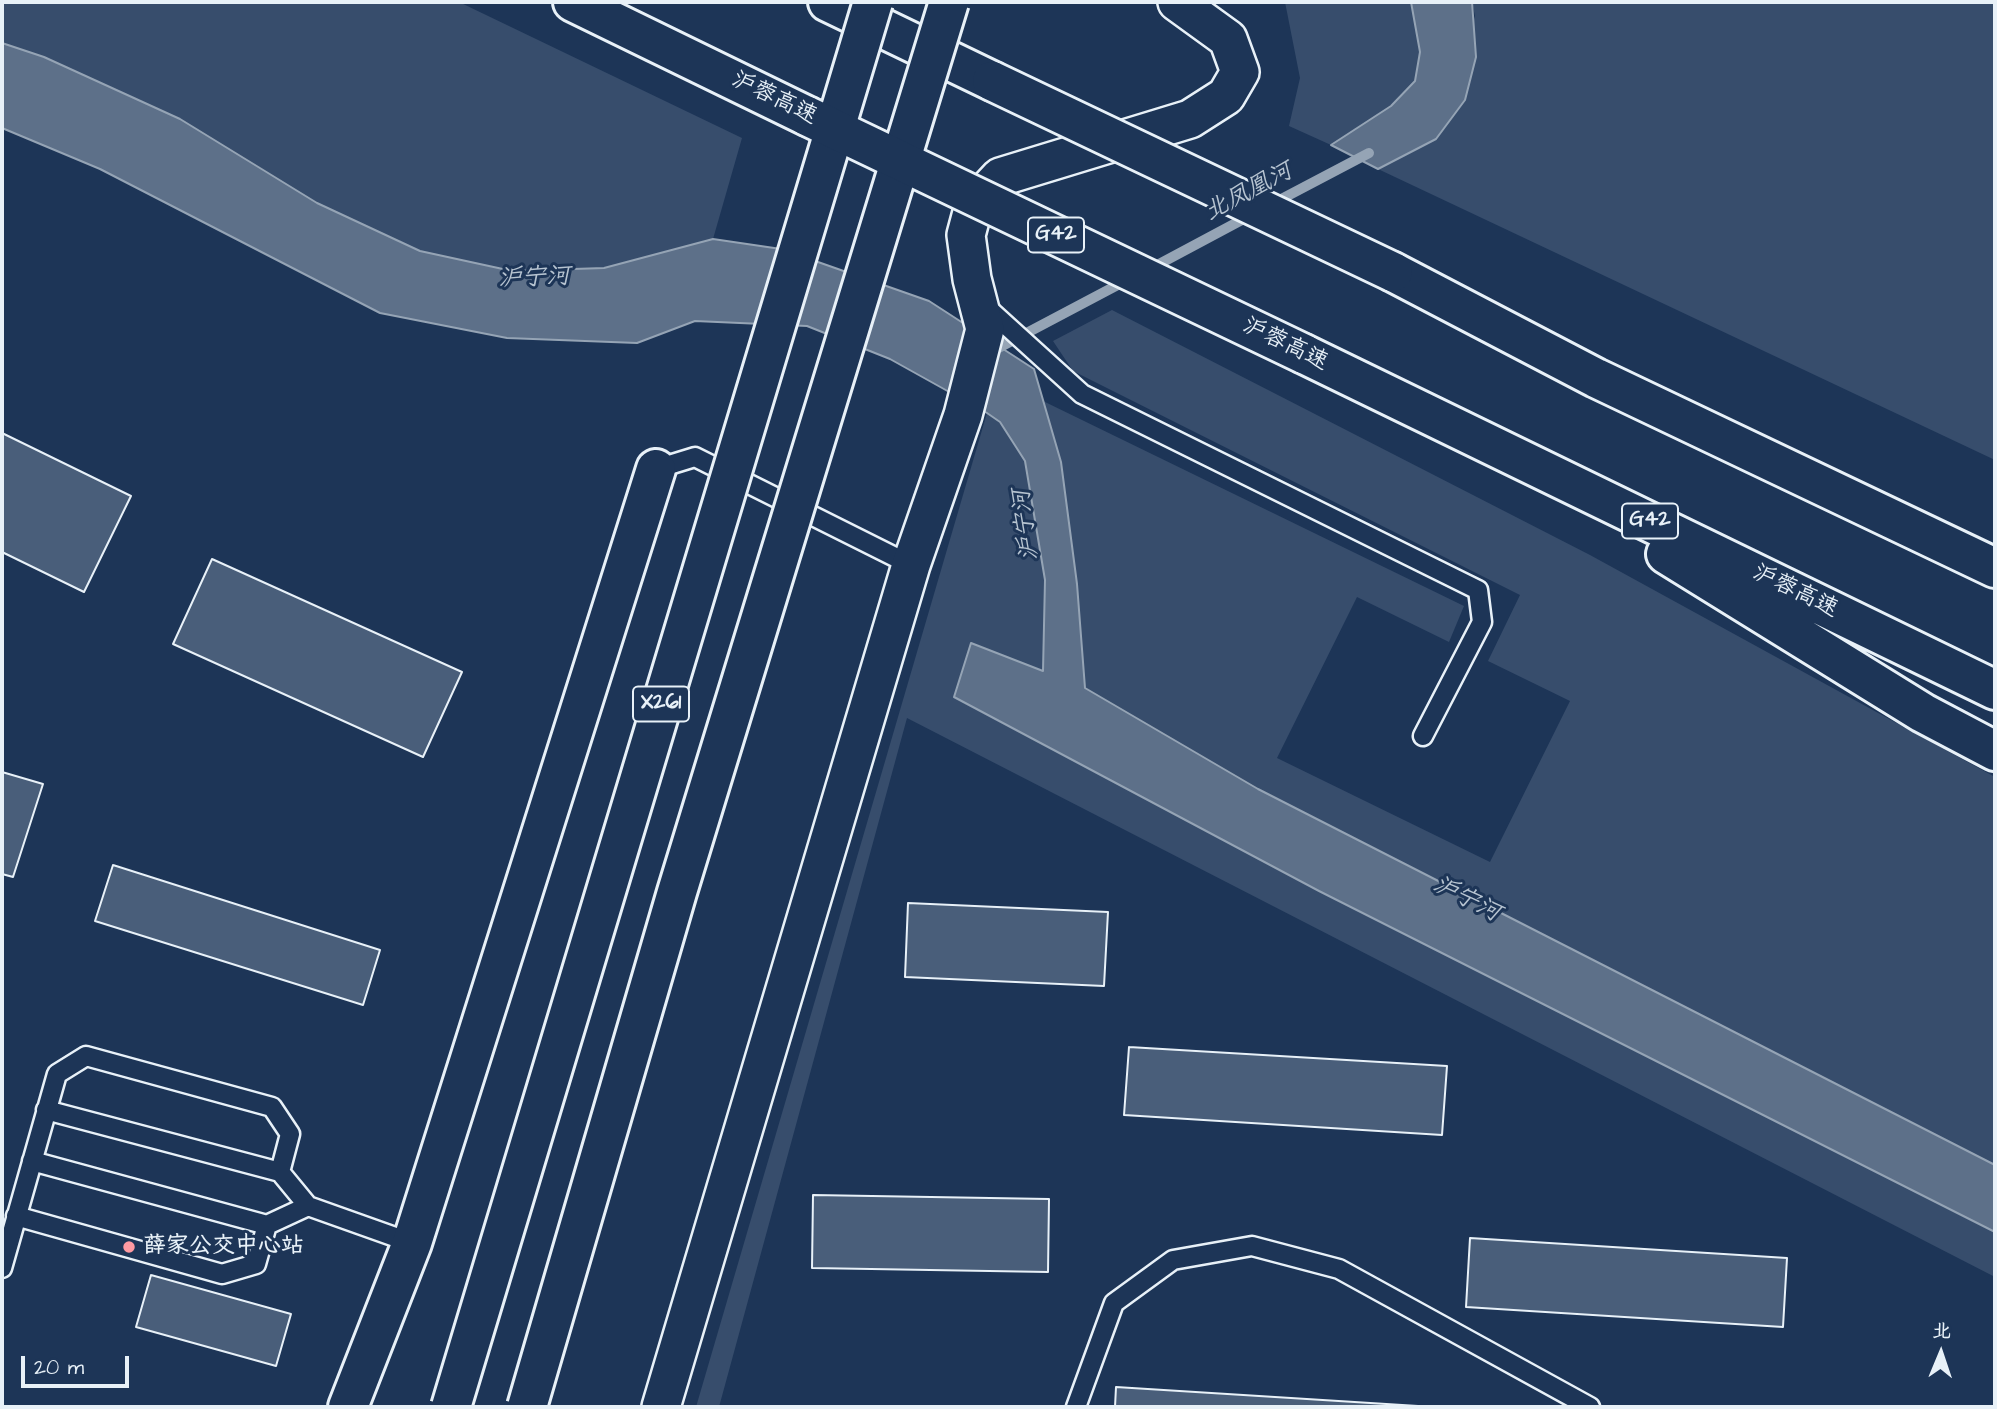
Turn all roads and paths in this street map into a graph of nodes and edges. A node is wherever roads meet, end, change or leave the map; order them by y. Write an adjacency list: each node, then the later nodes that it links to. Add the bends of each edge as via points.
1 (573, 2): 7 (main road, 沪蓉高速 / G42, bridge)
2 (828, 2): 10 (main road, bridge, via 1393,272 1596,378)
3 (873, 2): 23 (main road, X261, bridge)
4 (949, 2): 24 (main road, bridge, via 673,905)
5 (1177, 2): 6 (street, via 1228,39 1240,72 1226,96 1190,119 1000,177 975,205 966,235)
6 (988, 316): 9 (street, via 962,415); 12 (lane, via 1082,394 1478,590 1482,622)
7 (1480, 438): 11 (main road, 沪蓉高速 / G42); 13 (main road, via 1923,713)
8 (656, 469): 9 (lane, via 695,457); 20 (main road)
9 (911, 565): 25 (street)
10 (1995, 568)
11 (1995, 690)
12 (1423, 736)
13 (1995, 751)
14 (46, 1110): 15 (lane); 16 (lane); 16 (lane, via 57,1074 86,1056 272,1107 290,1134)
15 (32, 1161): 18 (lane); 19 (lane)
16 (280, 1172): 17 (lane)
17 (308, 1206): 19 (lane); 20 (lane)
18 (16, 1216): 19 (lane, via 222,1274 256,1264); 21 (lane)
19 (267, 1225)
20 (412, 1243): 22 (main road)
21 (2, 1268)
22 (348, 1407)
23 (451, 1407)
24 (527, 1407)
25 (660, 1407)
26 (1076, 1407): 27 (lane, via 1114,1303 1173,1260 1252,1246 1339,1269)
27 (1590, 1407)

